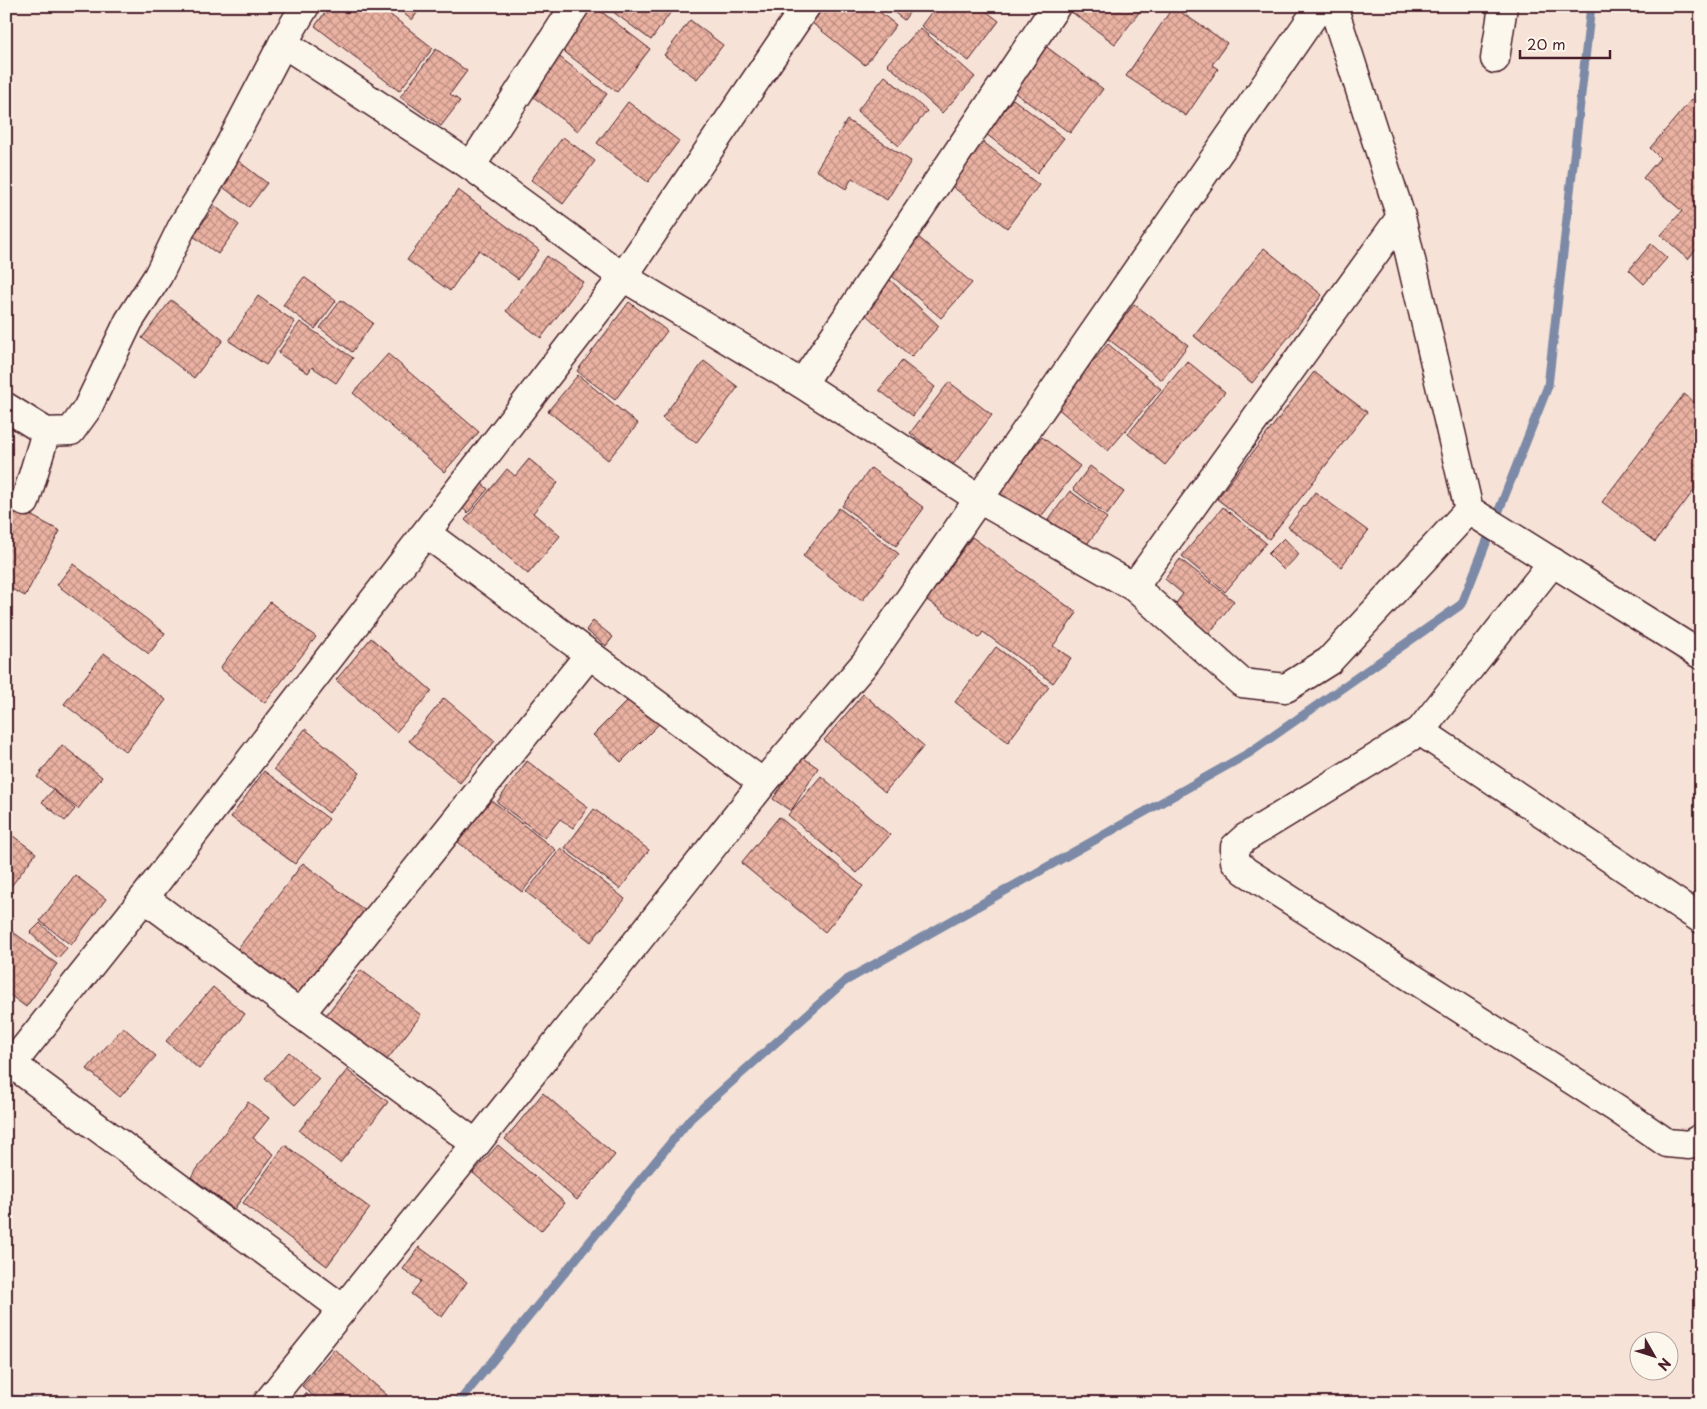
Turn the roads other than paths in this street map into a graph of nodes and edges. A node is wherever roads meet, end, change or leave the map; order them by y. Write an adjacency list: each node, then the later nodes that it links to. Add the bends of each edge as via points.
1 (305, 6): 8 (street)
2 (575, 6): 10 (street)
3 (806, 6): 12 (street)
4 (1056, 6): 13 (street)
5 (1320, 6): 16 (street)
6 (1333, 6): 11 (street)
7 (1495, 7): 9 (street)
8 (283, 43): 10 (street); 15 (street, via 158,276 129,321 87,409 71,431)
9 (1495, 59)
10 (471, 166): 12 (street)
11 (1401, 217): 18 (street); 21 (street)
12 (623, 277): 13 (street); 19 (street)
13 (802, 384): 16 (street)
14 (6, 407): 15 (street)
15 (46, 432): 17 (street)
16 (979, 499): 21 (street); 25 (street, via 866,662)
17 (26, 502)
18 (1470, 510): 20 (street); 21 (street, via 1328,661 1286,688 1242,683)
19 (426, 534): 22 (street); 26 (street)
20 (1551, 561): 23 (street); 24 (street)
21 (1134, 587)
22 (590, 655): 25 (street); 28 (street)
23 (1701, 655)
24 (1420, 731): 27 (street); 29 (street, via 1245,838 1235,847 1235,861 1245,871 1667,1143 1689,1146)
25 (763, 783): 30 (street)
26 (144, 898): 28 (street); 31 (street, via 12,1064)
27 (1701, 919)
28 (300, 1014): 30 (street)
29 (1701, 1138)
30 (476, 1144): 31 (street)
31 (342, 1309): 32 (street)
32 (266, 1403)

